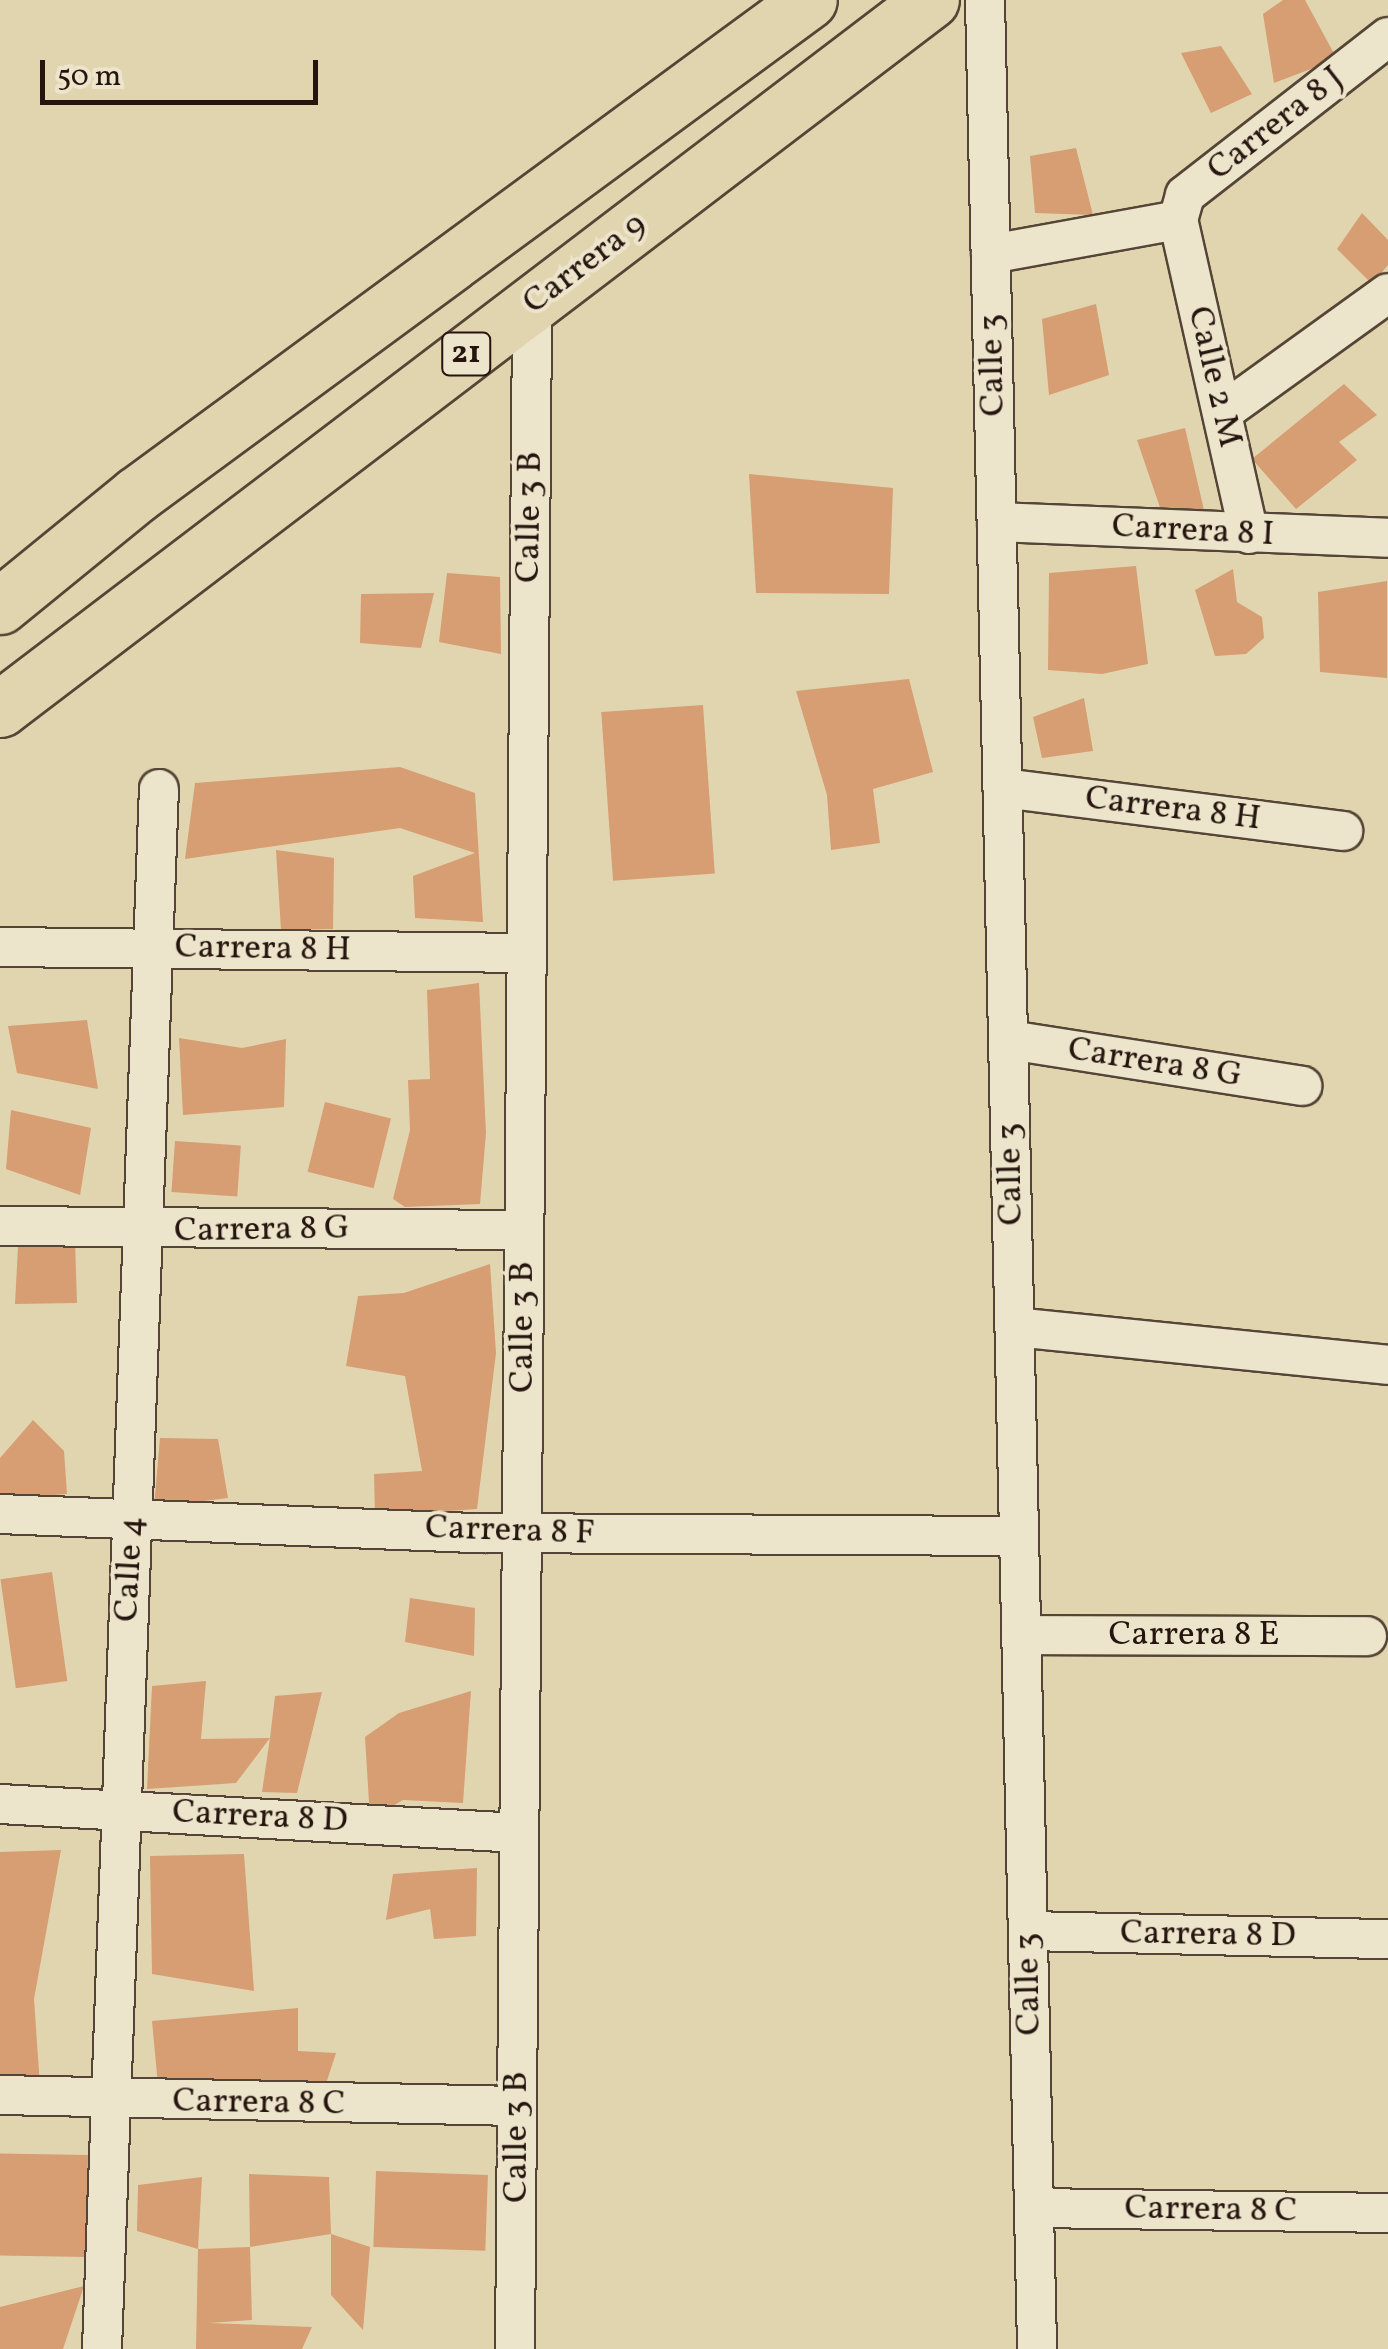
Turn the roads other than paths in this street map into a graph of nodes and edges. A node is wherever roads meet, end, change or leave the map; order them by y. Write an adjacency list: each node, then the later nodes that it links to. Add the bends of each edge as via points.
1 (809, 0): 13 (main road, 21, via 152,483)
2 (931, 0): 8 (main road, Carrera 9 / 21)
3 (986, 0): 6 (street, Calle 3)
4 (1388, 37): 5 (street, Carrera 8 J, via 1185,195)
5 (1178, 220): 6 (street); 9 (street, Calle 2 M)
6 (991, 254): 10 (street, Calle 3)
7 (1388, 293): 9 (street)
8 (532, 304): 14 (main road, Carrera 9 / 21); 20 (street, Calle 3 B)
9 (1222, 412): 11 (street, Calle 2 M)
10 (997, 522): 11 (street, Carrera 8 I); 15 (street, Calle 3)
11 (1248, 534): 12 (street, Carrera 8 I)
12 (1388, 538)
13 (0, 606)
14 (0, 709)
15 (1003, 788): 17 (street, Carrera 8 H); 21 (street, Calle 3)
16 (159, 789): 19 (street, Calle 4)
17 (1343, 831)
18 (0, 947): 19 (street, Carrera 8 H)
19 (153, 948): 20 (street, Carrera 8 H); 25 (street, Calle 4)
20 (526, 954): 24 (street, Calle 3 B)
21 (1008, 1040): 22 (street, Carrera 8 G); 26 (street, Calle 3)
22 (1302, 1086)
23 (0, 1226): 25 (street, Carrera 8 G)
24 (524, 1230): 25 (street, Carrera 8 G); 30 (street, Calle 3 B)
25 (140, 1232): 29 (street, Calle 4)
26 (1015, 1327): 27 (street); 31 (street, Calle 3)
27 (1388, 1365)
28 (0, 1514): 29 (street, Carrera 8 F)
29 (133, 1519): 30 (street, Carrera 8 F); 35 (street, Calle 4)
30 (521, 1534): 31 (street, Carrera 8 F); 36 (street, Calle 3 B)
31 (1019, 1536): 32 (street, Calle 3)
32 (1022, 1635): 33 (street, Carrera 8 E); 37 (street, Calle 3)
33 (1366, 1636)
34 (0, 1804): 35 (street, Carrera 8 D)
35 (116, 1808): 36 (street, Carrera 8 D); 40 (street, Calle 4)
36 (519, 1833): 41 (street, Calle 3 B)
37 (1028, 1931): 38 (street, Carrera 8 D); 42 (street, Calle 3)
38 (1388, 1940)
39 (0, 2095): 40 (street, Carrera 8 C)
40 (115, 2102): 41 (street, Carrera 8 C); 44 (street, Calle 4)
41 (517, 2106): 45 (street, Calle 3 B)
42 (1034, 2208): 43 (street, Carrera 8 C); 46 (street, Calle 3)
43 (1388, 2212)
44 (102, 2349)
45 (515, 2349)
46 (1037, 2349)

